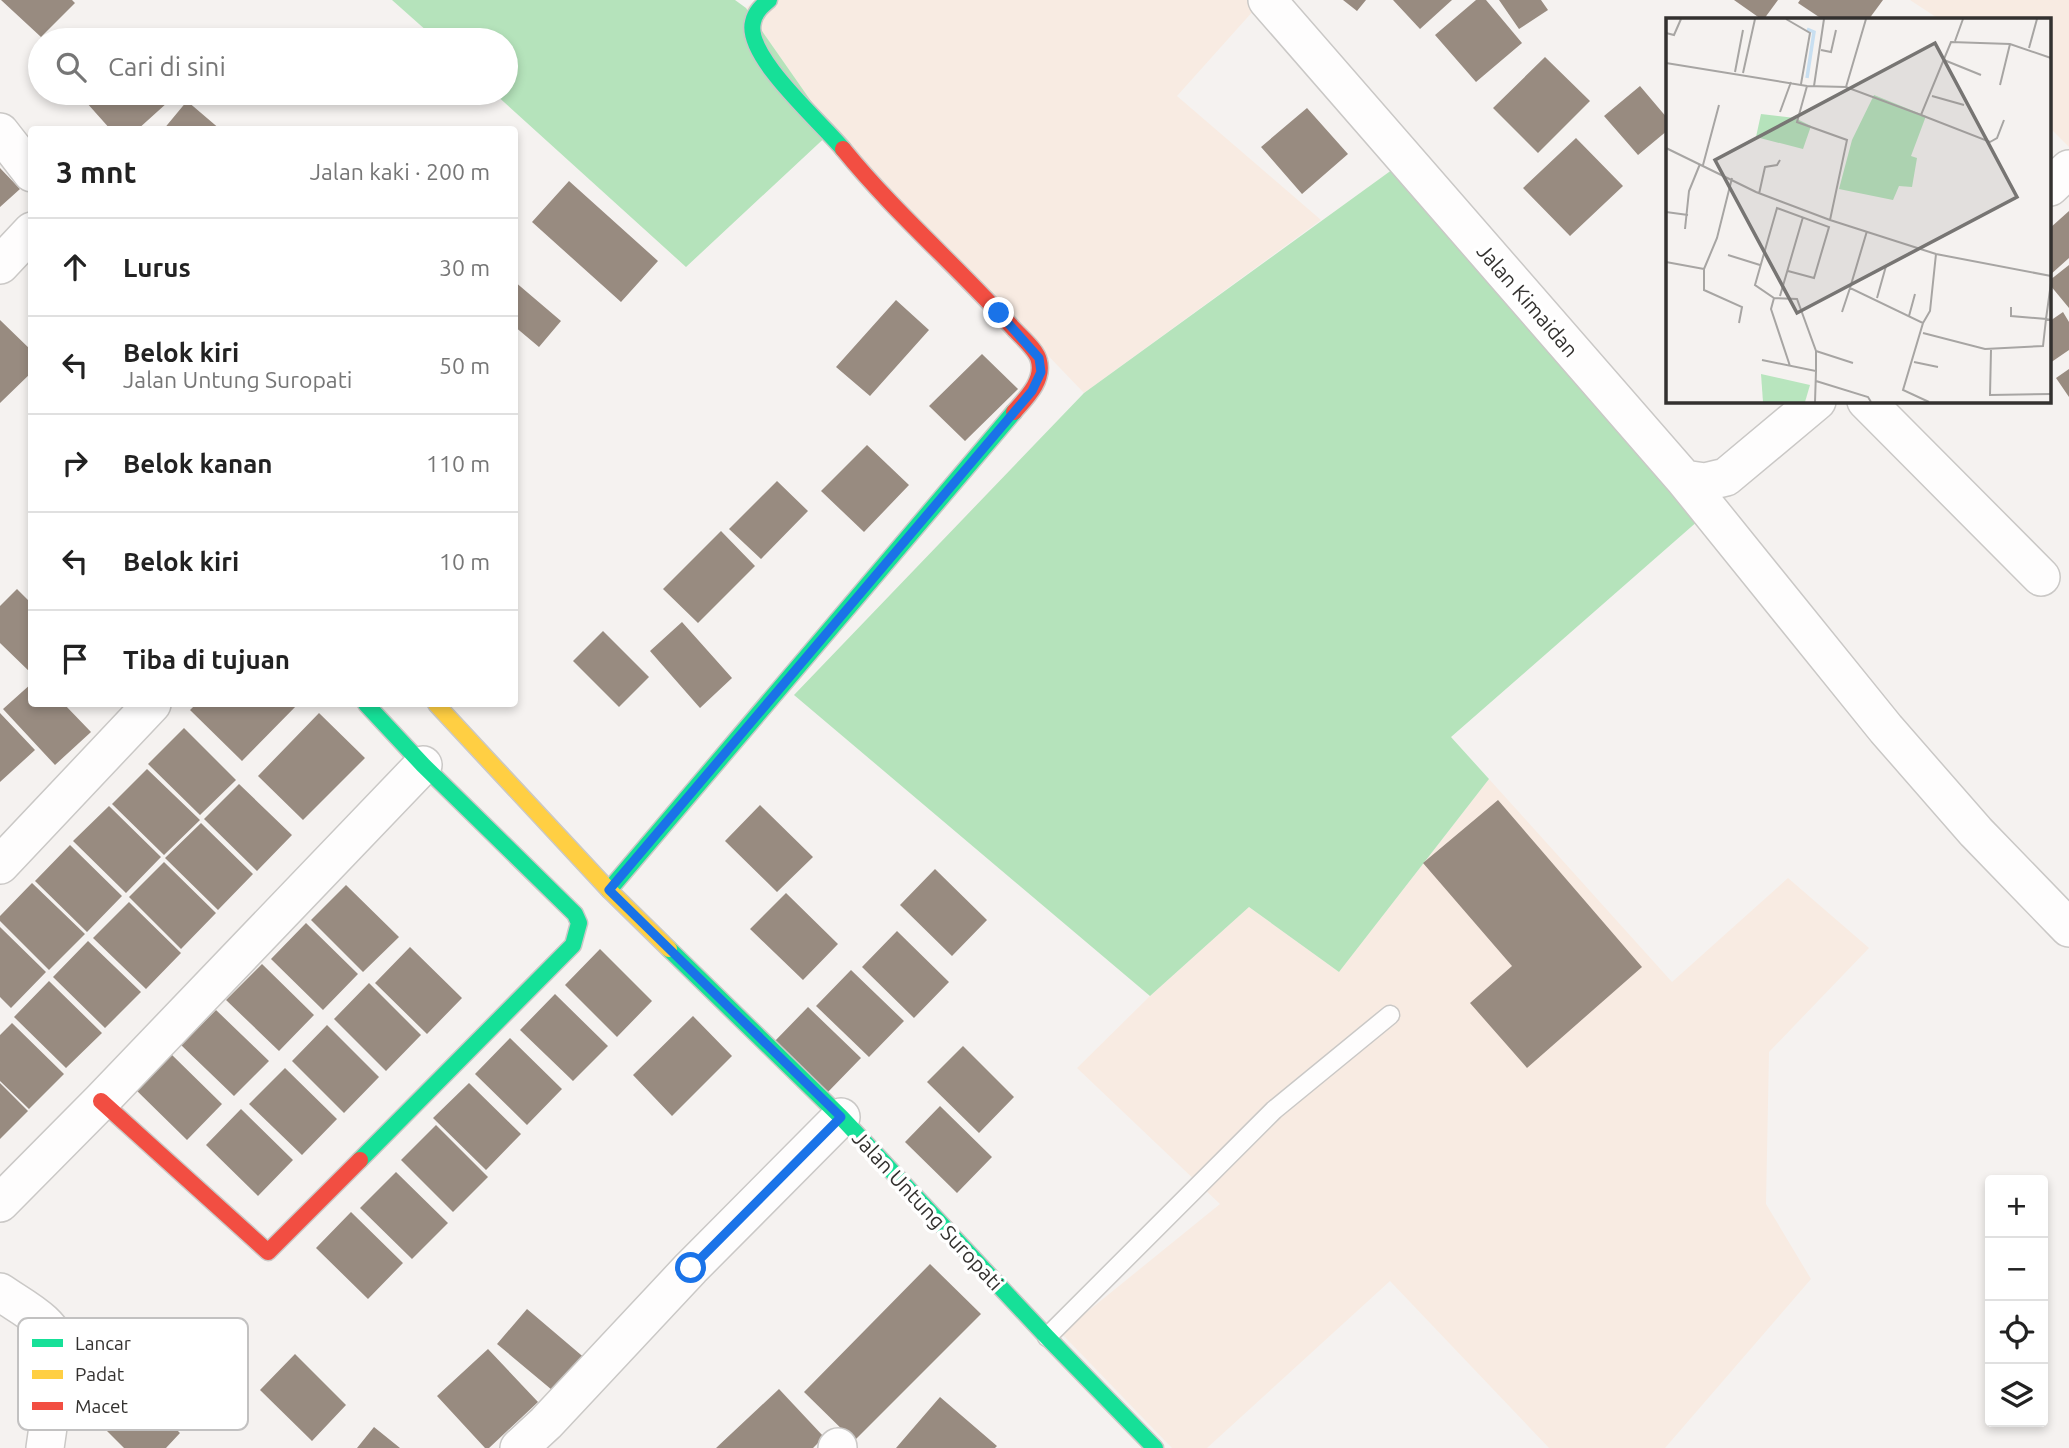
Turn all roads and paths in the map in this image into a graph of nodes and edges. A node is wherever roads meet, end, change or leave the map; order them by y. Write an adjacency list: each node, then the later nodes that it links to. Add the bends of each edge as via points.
1 (769, 0): 18 (street, via 752,23 754,44 767,66 863,175 999,313 1039,358 1041,372 1032,391)
2 (1267, 0): 11 (street, Jalan Kimaidan)
3 (0, 132): 4 (street)
4 (28, 168)
5 (2069, 169): 6 (street)
6 (2052, 185)
7 (28, 235): 8 (street)
8 (0, 265)
9 (1815, 402): 11 (street, via 1726,477 1705,482)
10 (1867, 402): 12 (street)
11 (1684, 479): 19 (street, Jalan Kimaidan, via 1886,729)
12 (2041, 577)
13 (149, 707): 17 (street)
14 (369, 707): 16 (street)
15 (439, 707): 18 (street, Jalan Untung Suropati)
16 (422, 765): 21 (street); 21 (street, via 575,914 579,923 573,944 268,1252)
17 (0, 865)
18 (609, 890): 22 (street, Jalan Untung Suropati)
19 (2069, 928)
20 (1390, 1014): 26 (lane, via 1274,1110)
21 (101, 1101): 23 (street)
22 (841, 1117): 26 (street, Jalan Untung Suropati); 29 (street)
23 (0, 1203)
24 (0, 1292): 25 (street)
25 (38, 1318)
26 (1047, 1338): 30 (street, Jalan Untung Suropati)
27 (48, 1430): 28 (street)
28 (45, 1448)
29 (519, 1448)
30 (1155, 1448)

